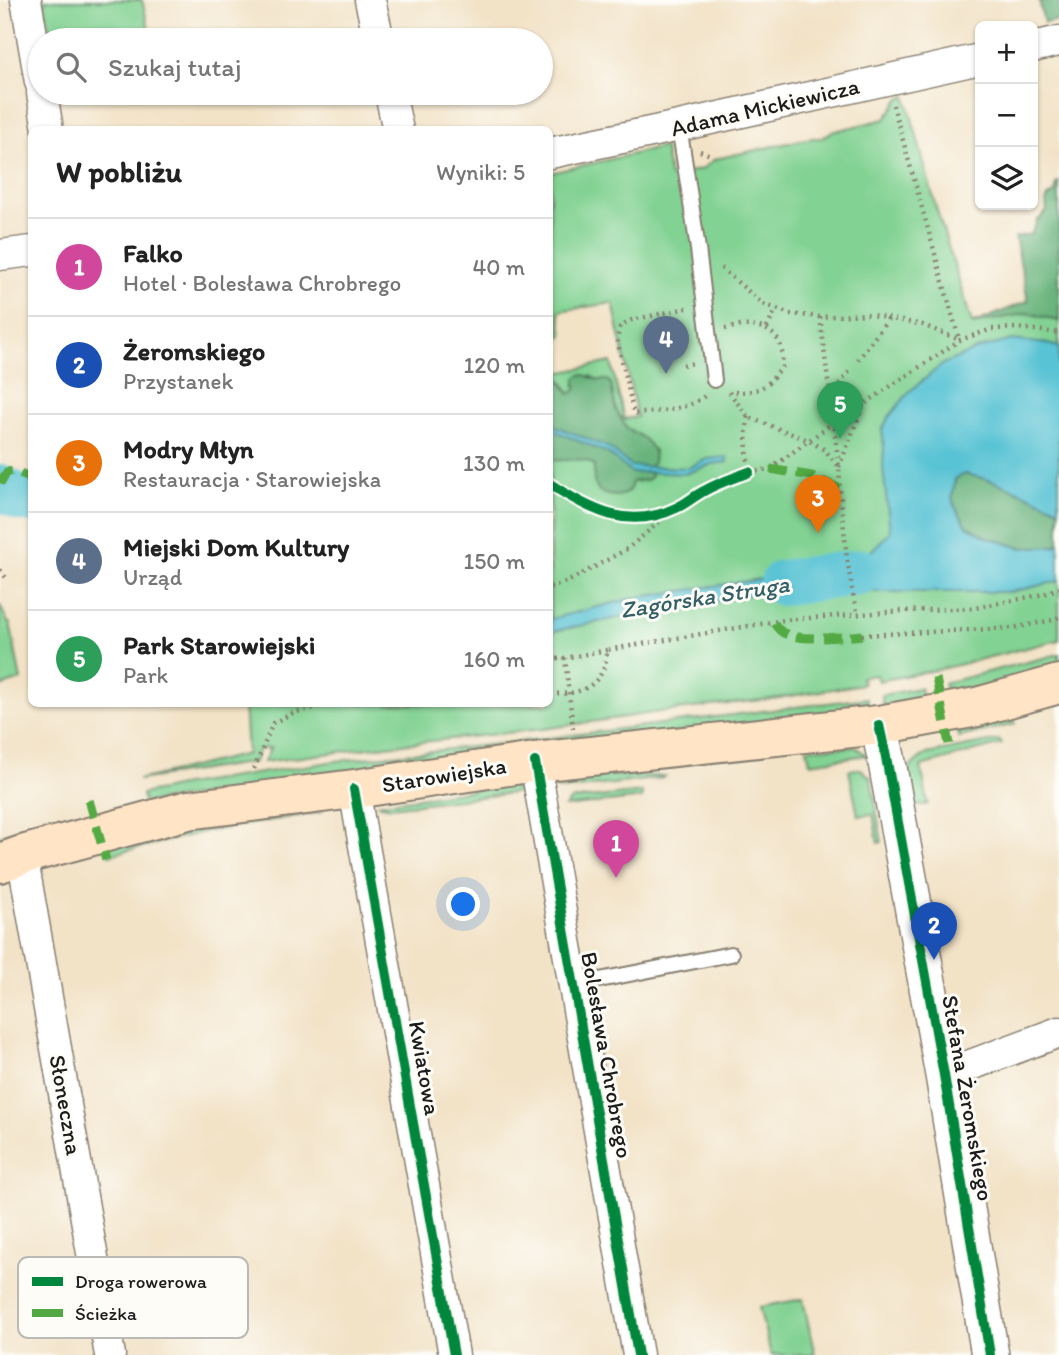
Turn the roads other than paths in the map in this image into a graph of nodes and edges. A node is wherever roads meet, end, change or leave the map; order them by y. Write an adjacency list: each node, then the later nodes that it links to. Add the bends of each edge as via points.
1 (26, 0): 3 (street)
2 (370, 0): 4 (street)
3 (31, 28)
4 (376, 28)
5 (1059, 41): 6 (street)
6 (1038, 46)
7 (975, 60): 12 (street, Adama Mickiewicza)
8 (44, 105): 10 (street)
9 (393, 105): 11 (street)
10 (47, 126)
11 (397, 126)
12 (679, 127): 13 (street, Adama Mickiewicza); 16 (lane)
13 (553, 152)
14 (28, 252): 15 (street)
15 (0, 255)
16 (716, 381)
17 (1059, 684): 18 (main road, Starowiejska, via 977,707)
18 (879, 725): 19 (main road, Starowiejska); 25 (street, Stefana Żeromskiego)
19 (536, 762): 20 (main road, Starowiejska); 23 (street, Bolesława Chrobrego)
20 (354, 789): 21 (main road, Starowiejska, via 188,810); 27 (street, Kwiatowa)
21 (11, 859): 26 (street, Słoneczna)
22 (731, 954): 23 (lane)
23 (574, 985): 28 (street, Bolesława Chrobrego)
24 (1059, 1032): 25 (street)
25 (944, 1075): 29 (street, Stefana Żeromskiego)
26 (90, 1257)
27 (454, 1355)
28 (638, 1355)
29 (990, 1355)

